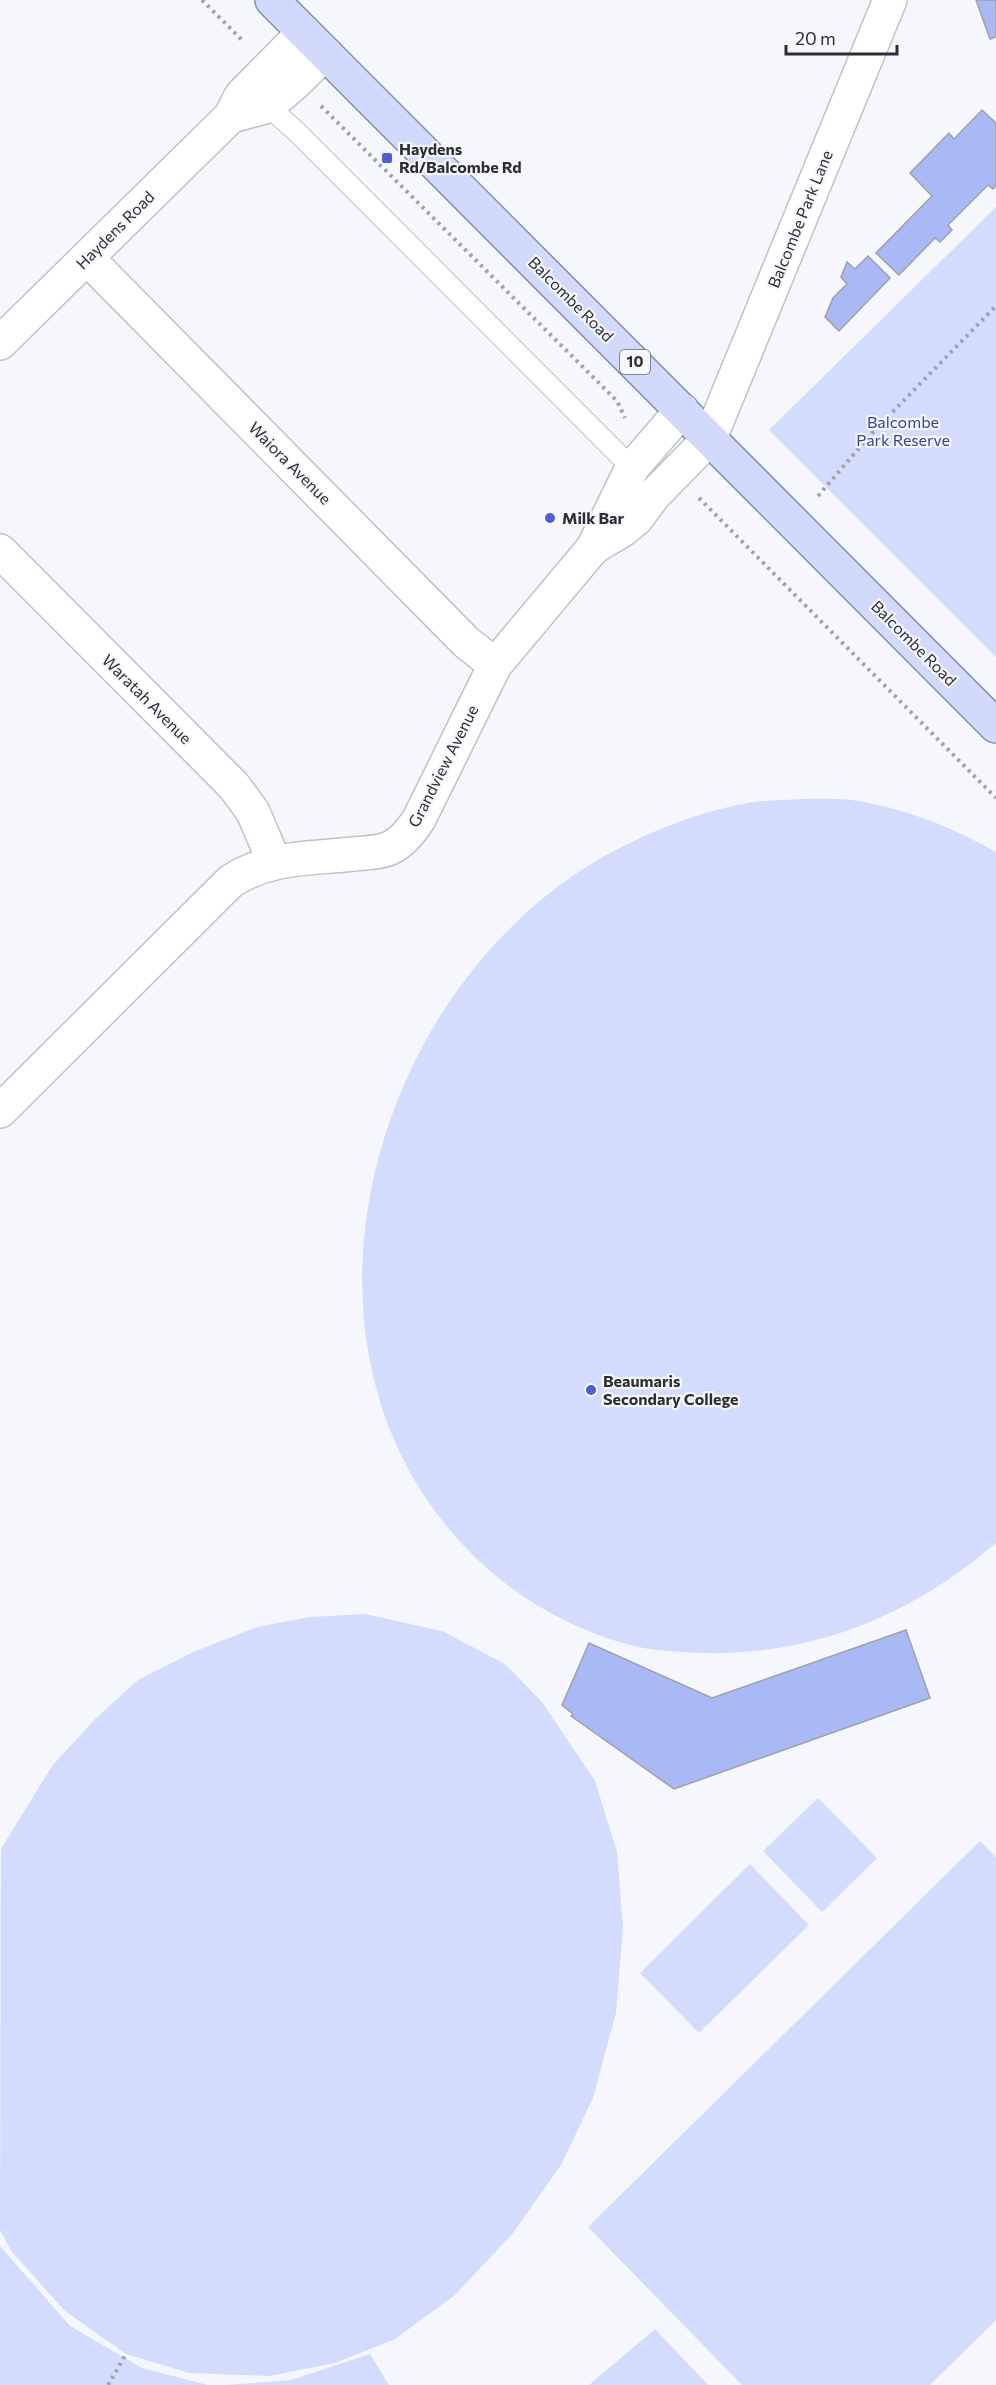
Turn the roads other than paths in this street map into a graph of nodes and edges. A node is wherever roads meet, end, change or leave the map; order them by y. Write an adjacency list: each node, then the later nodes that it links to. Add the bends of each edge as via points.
1 (272, 0): 3 (main road, Balcombe Road / 10)
2 (890, 0): 9 (street, Balcombe Park Lane)
3 (314, 43): 4 (street, Haydens Road, via 296,82); 5 (street, Haydens Road, via 242,96); 8 (main road, Balcombe Road / 10)
4 (268, 106): 5 (street, Haydens Road); 10 (lane)
5 (231, 116): 6 (street, Haydens Road)
6 (87, 258): 7 (street, Haydens Road); 13 (street, Waiora Avenue, via 466,642)
7 (0, 344)
8 (682, 410): 9 (main road, Balcombe Road / 10); 10 (street, Grandview Avenue)
9 (710, 438): 11 (street, Grandview Avenue, via 636,519); 14 (main road, Balcombe Road / 10)
10 (632, 468): 11 (street, Grandview Avenue)
11 (593, 548): 13 (street, Grandview Avenue)
12 (0, 551): 15 (street, Waratah Avenue, via 234,786 253,812)
13 (495, 665): 15 (street, Grandview Avenue, via 420,819 408,835 390,848 374,852)
14 (996, 726)
15 (274, 861): 16 (street, Grandview Avenue, via 231,881)
16 (0, 1111)

